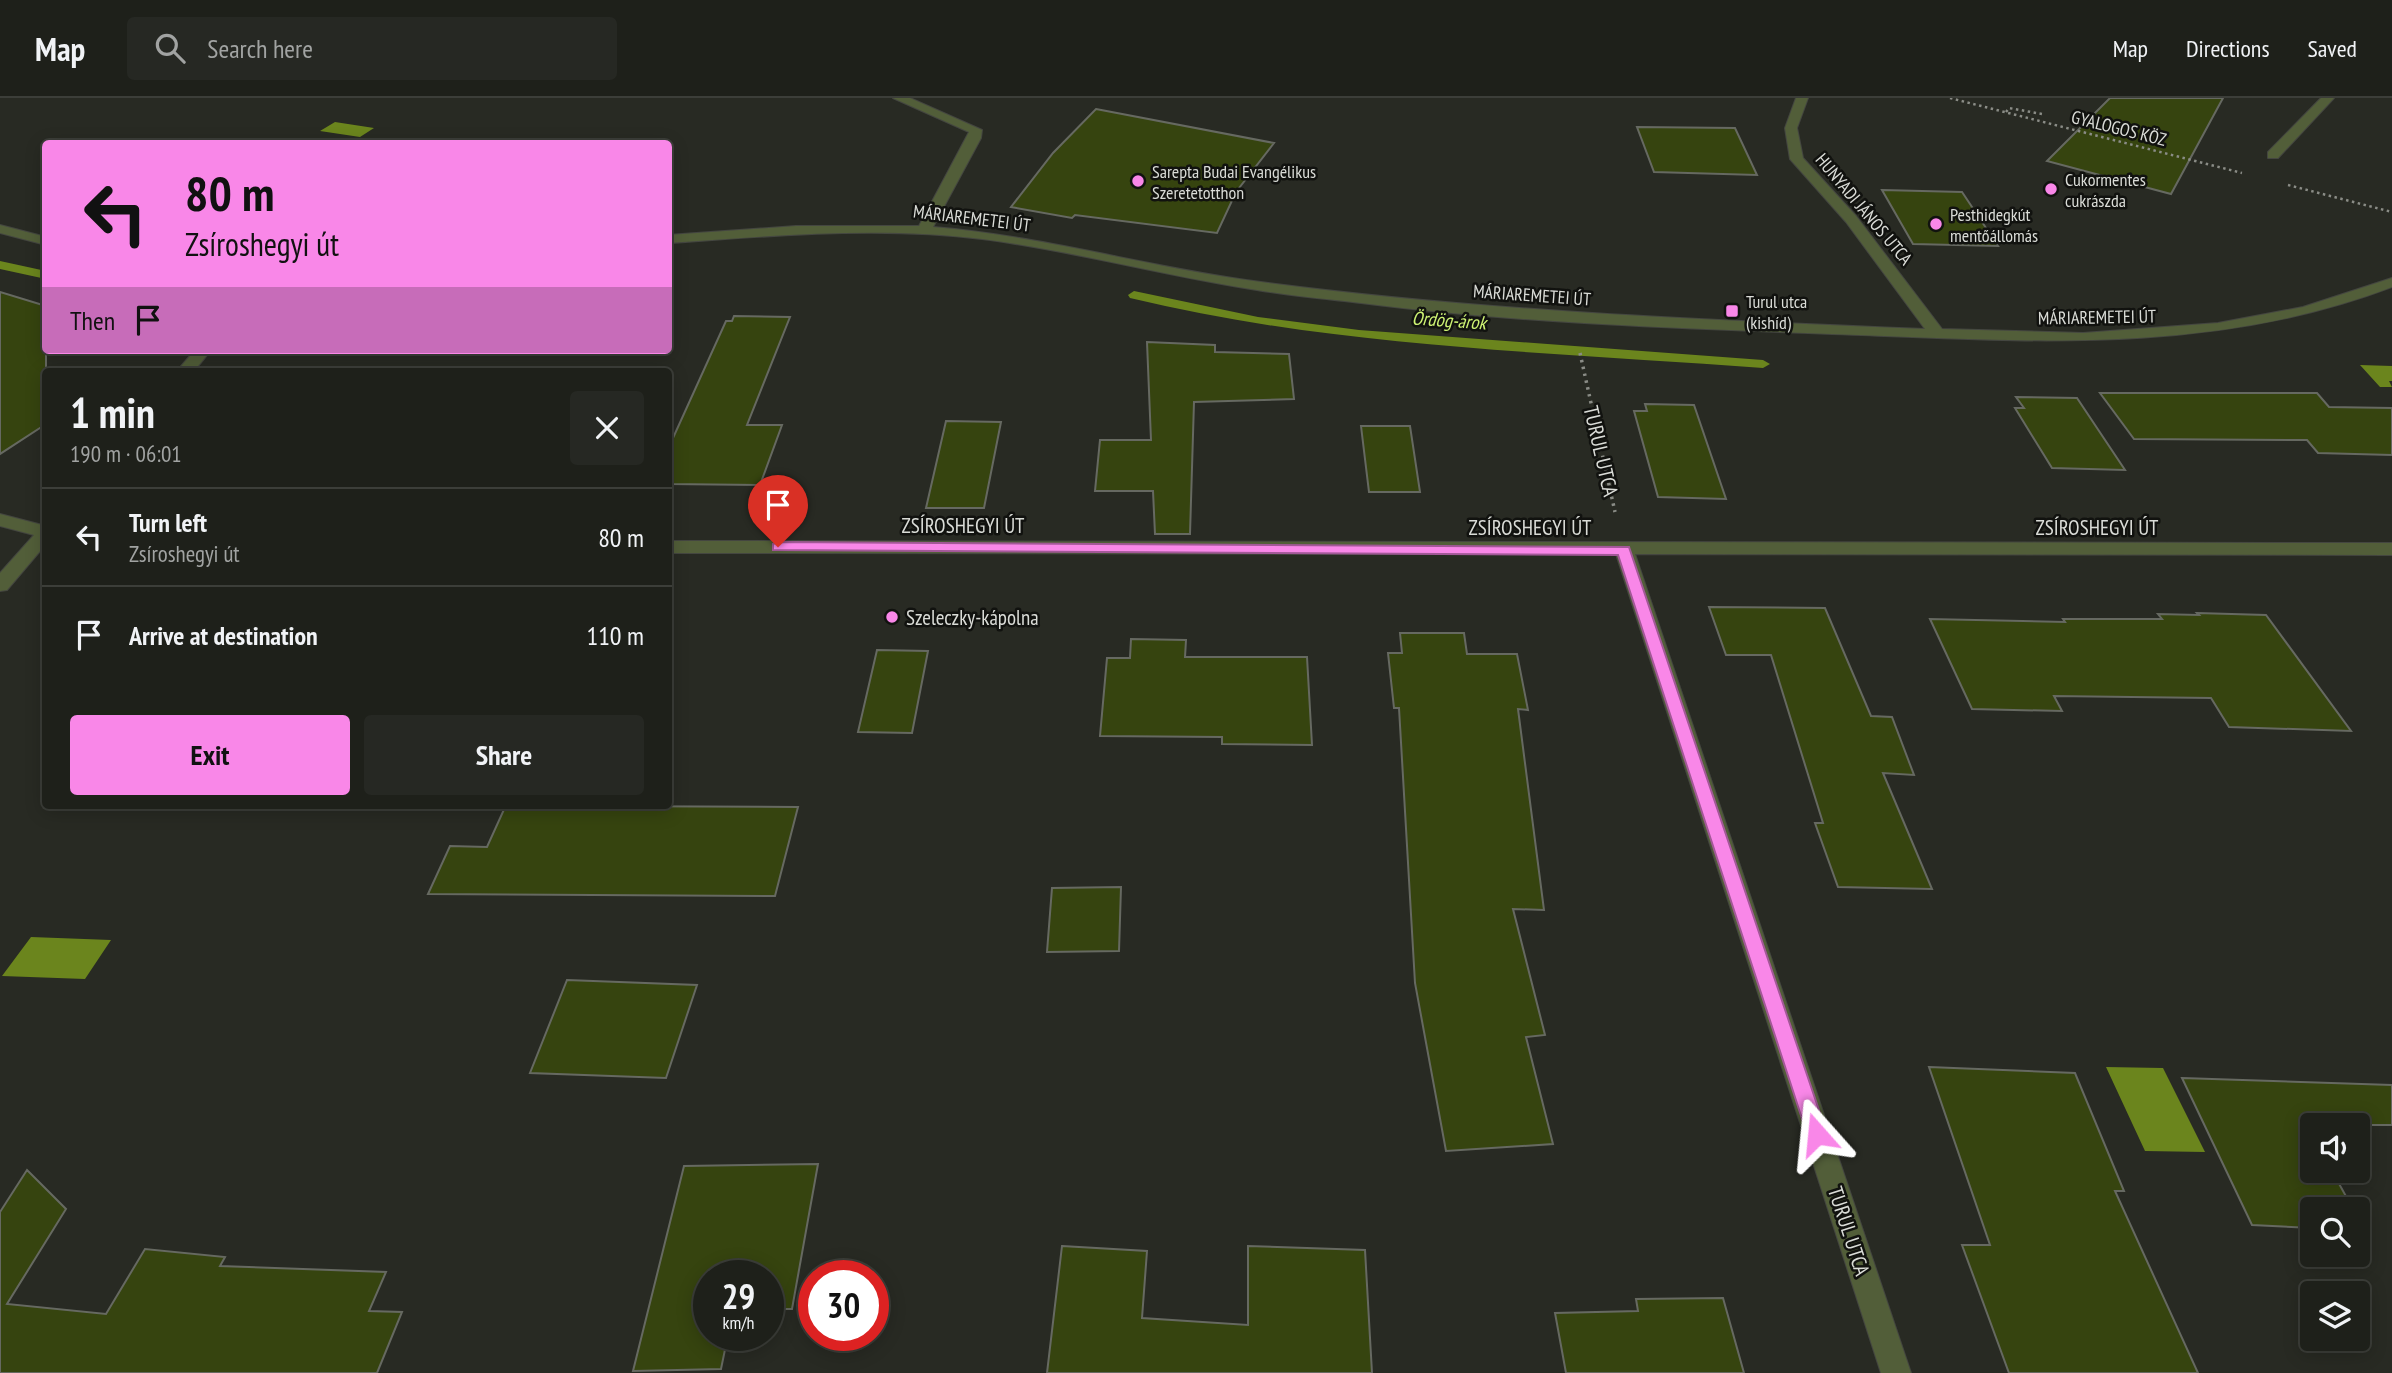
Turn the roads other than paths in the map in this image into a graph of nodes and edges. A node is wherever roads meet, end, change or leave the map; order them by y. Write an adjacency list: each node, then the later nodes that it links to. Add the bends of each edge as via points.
1 (899, 98): 6 (street, via 976,130)
2 (1802, 98): 10 (street, HUNYADI JÁNOS UTCA, via 1791,128 1797,159 1858,229)
3 (2328, 98): 4 (street)
4 (2273, 155)
5 (0, 229): 8 (street)
6 (923, 230): 7 (street, MÁRIAREMETEI ÚT, via 809,230); 10 (street, MÁRIAREMETEI ÚT, via 984,235 1257,286 1426,307)
7 (672, 239)
8 (42, 240)
9 (2392, 282): 10 (street, MÁRIAREMETEI ÚT, via 2328,306 2185,333 2106,338)
10 (1938, 335)
11 (200, 354): 12 (street)
12 (188, 368)
13 (0, 520): 14 (street)
14 (42, 531)
15 (42, 536): 19 (street)
16 (672, 547): 18 (street, ZSÍROSHEGYI ÚT)
17 (2392, 549): 18 (street, ZSÍROSHEGYI ÚT)
18 (1624, 550): 20 (street, TURUL UTCA)
19 (0, 585)
20 (1896, 1373)

